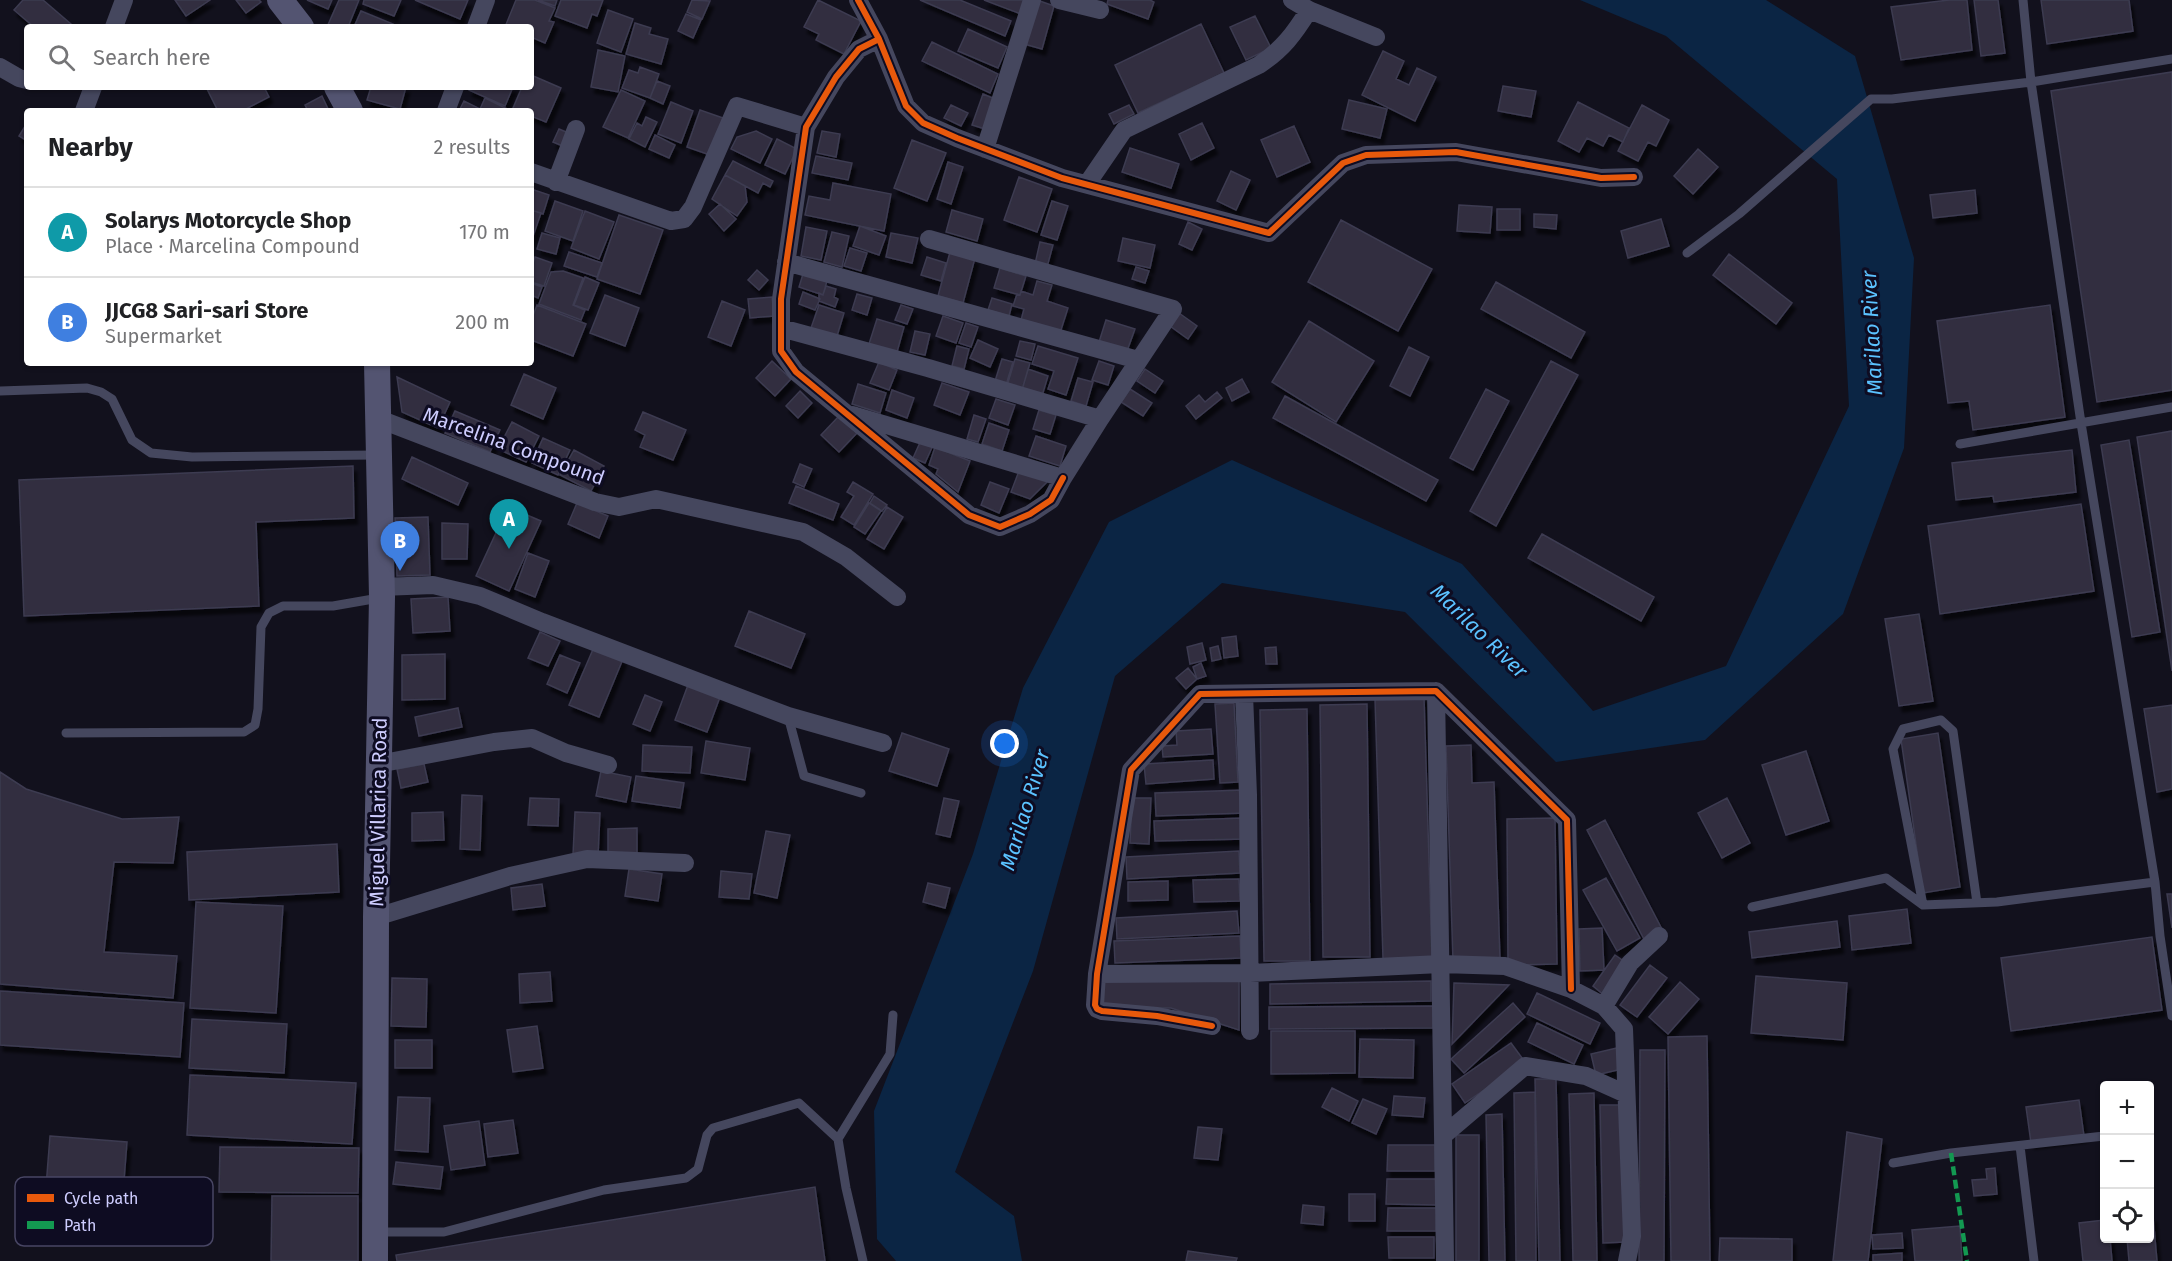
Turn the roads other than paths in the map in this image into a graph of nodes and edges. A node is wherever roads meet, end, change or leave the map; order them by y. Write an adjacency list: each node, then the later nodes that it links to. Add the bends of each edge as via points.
1 (124, 0): 11 (street)
2 (280, 0): 12 (main road)
3 (486, 0): 13 (street)
4 (858, 0): 15 (street)
5 (1032, 0): 28 (street)
6 (1059, 0): 9 (street)
7 (1292, 0): 10 (street)
8 (2023, 0): 19 (lane)
9 (1100, 10)
10 (1309, 10): 14 (street); 32 (street, via 1277,53 1124,130)
11 (115, 24)
12 (299, 24)
13 (477, 24)
14 (1376, 37)
15 (879, 39): 26 (street, via 859,49 836,77); 28 (street, via 906,106 923,123)
16 (2172, 59): 19 (lane)
17 (0, 67): 18 (street)
18 (24, 79)
19 (2031, 82): 34 (lane, via 1871,99); 44 (lane)
20 (92, 90): 23 (street)
21 (339, 90): 24 (main road)
22 (453, 90): 25 (street)
23 (85, 108)
24 (348, 108)
25 (447, 108)
26 (806, 127): 31 (street, via 737,106 707,178 684,219 672,221); 35 (street)
27 (576, 129): 31 (street)
28 (985, 149): 32 (street)
29 (534, 173): 31 (street)
30 (1634, 177): 32 (street, via 1601,178 1456,152 1366,154 1343,163 1269,233)
31 (556, 182)
32 (1086, 184)
33 (929, 239): 37 (street, via 1173,309)
34 (1688, 253)
35 (786, 262): 36 (street); 37 (street)
36 (781, 328): 41 (street, via 781,351 796,372); 42 (street)
37 (1138, 360): 42 (street)
38 (377, 366): 43 (main road, Miguel Villarica Road)
39 (0, 391): 46 (lane, via 87,388 101,392 112,399 132,440 151,453 192,457)
40 (2172, 407): 44 (lane)
41 (845, 413): 47 (street); 47 (street, via 969,515 1000,526 1051,500)
42 (1100, 419): 47 (street)
43 (379, 420): 46 (main road, Miguel Villarica Road); 49 (street, Marcelina Compound, via 595,502 619,507 656,499 803,532 846,557)
44 (2081, 423): 45 (lane); 59 (lane)
45 (1960, 444)
46 (380, 455): 48 (main road, Miguel Villarica Road)
47 (1063, 478)
48 (382, 592): 52 (street, via 433,585 480,596); 53 (lane, via 333,606 283,606 268,613 261,627 255,724 244,732); 55 (main road, Miguel Villarica Road)
49 (897, 597)
50 (1436, 691): 51 (street); 65 (street); 68 (street, via 1567,820)
51 (1244, 694): 66 (street); 67 (street, via 1200,694 1131,770)
52 (788, 716): 54 (street); 57 (lane, via 804,776)
53 (66, 733)
54 (884, 743)
55 (378, 764): 56 (street, via 532,738); 63 (main road, Miguel Villarica Road)
56 (608, 765)
57 (861, 793)
58 (685, 863): 63 (street, via 587,859 510,876)
59 (2155, 882): 60 (lane); 71 (lane)
60 (1977, 903): 61 (lane); 61 (lane, via 1953,731 1941,720 1904,729 1893,749)
61 (1923, 905): 62 (lane, via 1886,878)
62 (1752, 907)
63 (376, 917): 80 (main road, Miguel Villarica Road)
64 (1659, 936): 69 (street, via 1630,963)
65 (1441, 964): 66 (street); 68 (street, via 1505,966); 75 (street)
66 (1250, 973): 67 (street); 73 (street)
67 (1098, 974): 72 (street, via 1097,1009)
68 (1571, 989): 69 (street)
69 (1604, 1006): 74 (street, via 1624,1029)
70 (893, 1015): 77 (lane, via 890,1054)
71 (2172, 1016)
72 (1212, 1026)
73 (1250, 1031)
74 (1626, 1094): 75 (street, via 1586,1076 1525,1066); 84 (street, via 1632,1236)
75 (1444, 1135): 83 (street)
76 (2100, 1136): 78 (lane)
77 (838, 1139): 80 (lane, via 799,1103 713,1128 706,1135 698,1169 686,1178 604,1190 444,1232); 82 (lane)
78 (2020, 1146): 79 (lane); 85 (lane)
79 (1893, 1163)
80 (375, 1232): 81 (main road, Miguel Villarica Road)
81 (375, 1261)
82 (863, 1261)
83 (1445, 1261)
84 (1627, 1261)
85 (2034, 1261)

